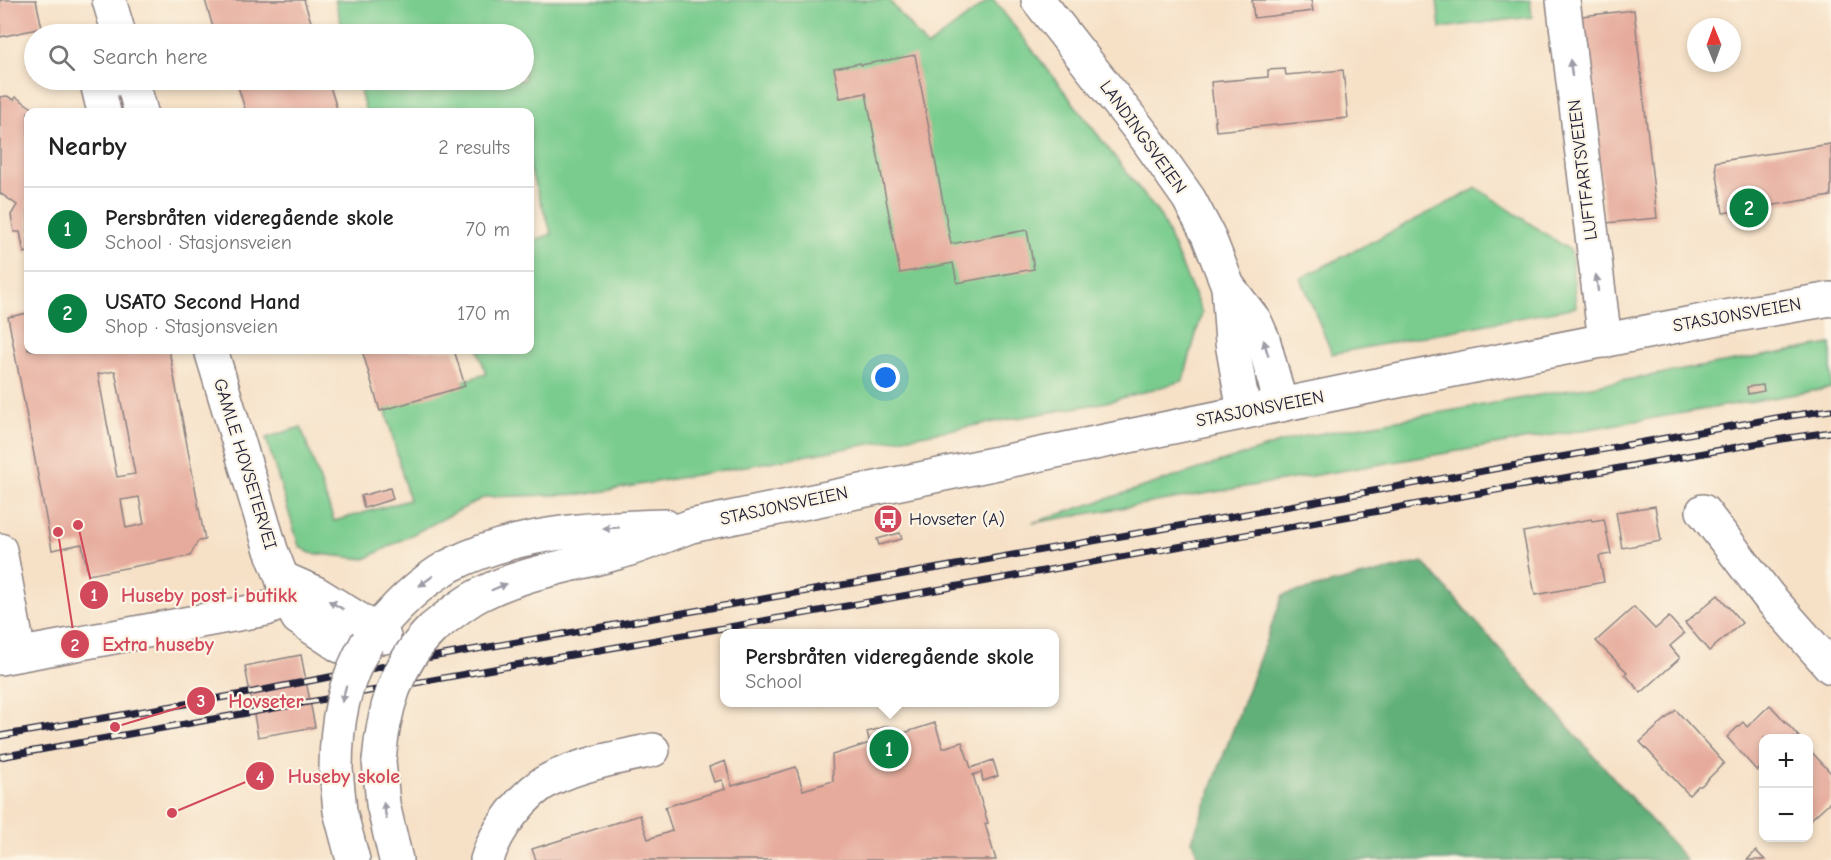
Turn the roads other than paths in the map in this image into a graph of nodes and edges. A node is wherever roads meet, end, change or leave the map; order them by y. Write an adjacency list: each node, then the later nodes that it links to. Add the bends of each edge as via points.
1 (110, 0): 4 (street)
2 (1038, 0): 9 (street, LANDINGSVEIEN, via 1171,171 1208,235)
3 (1563, 0): 11 (street, LUFTFARTSVEIEN, one-way to 3)
4 (116, 24)
5 (99, 90): 7 (street)
6 (135, 90): 8 (street)
7 (103, 108)
8 (140, 108)
9 (1228, 286): 13 (street, LANDINGSVEIEN, one-way to 9, via 1255,321); 14 (street, LANDINGSVEIEN, via 1232,343)
10 (1831, 299): 11 (street, STASJONSVEIEN)
11 (1605, 340): 13 (street, STASJONSVEIEN)
12 (212, 354): 18 (street, GAMLE HOVSETERVEI, via 271,550)
13 (1281, 405): 14 (street, STASJONSVEIEN)
14 (1244, 412): 16 (street, STASJONSVEIEN)
15 (1703, 512): 22 (street, via 1769,597)
16 (691, 526): 19 (street, STASJONSVEIEN, one-way to 19, via 610,528 546,536 477,554 423,583); 21 (street, STASJONSVEIEN, one-way to 16, bridge, via 432,628 482,594 515,580 618,553)
17 (0, 550): 20 (street)
18 (289, 587): 19 (street, GAMLE HOVSETERVEI, via 298,618); 20 (street, via 276,606 266,609)
19 (365, 642): 21 (street, GAMLE HOVSETERVEI); 24 (street, one-way to 24, bridge, via 344,693 338,723 336,770 340,811)
20 (10, 656)
21 (405, 662): 25 (street, one-way to 21, bridge, via 383,804 379,761 390,698)
22 (1831, 667)
23 (653, 750): 26 (street, via 550,779 524,800 503,825)
24 (353, 860)
25 (396, 860)
26 (487, 860)

